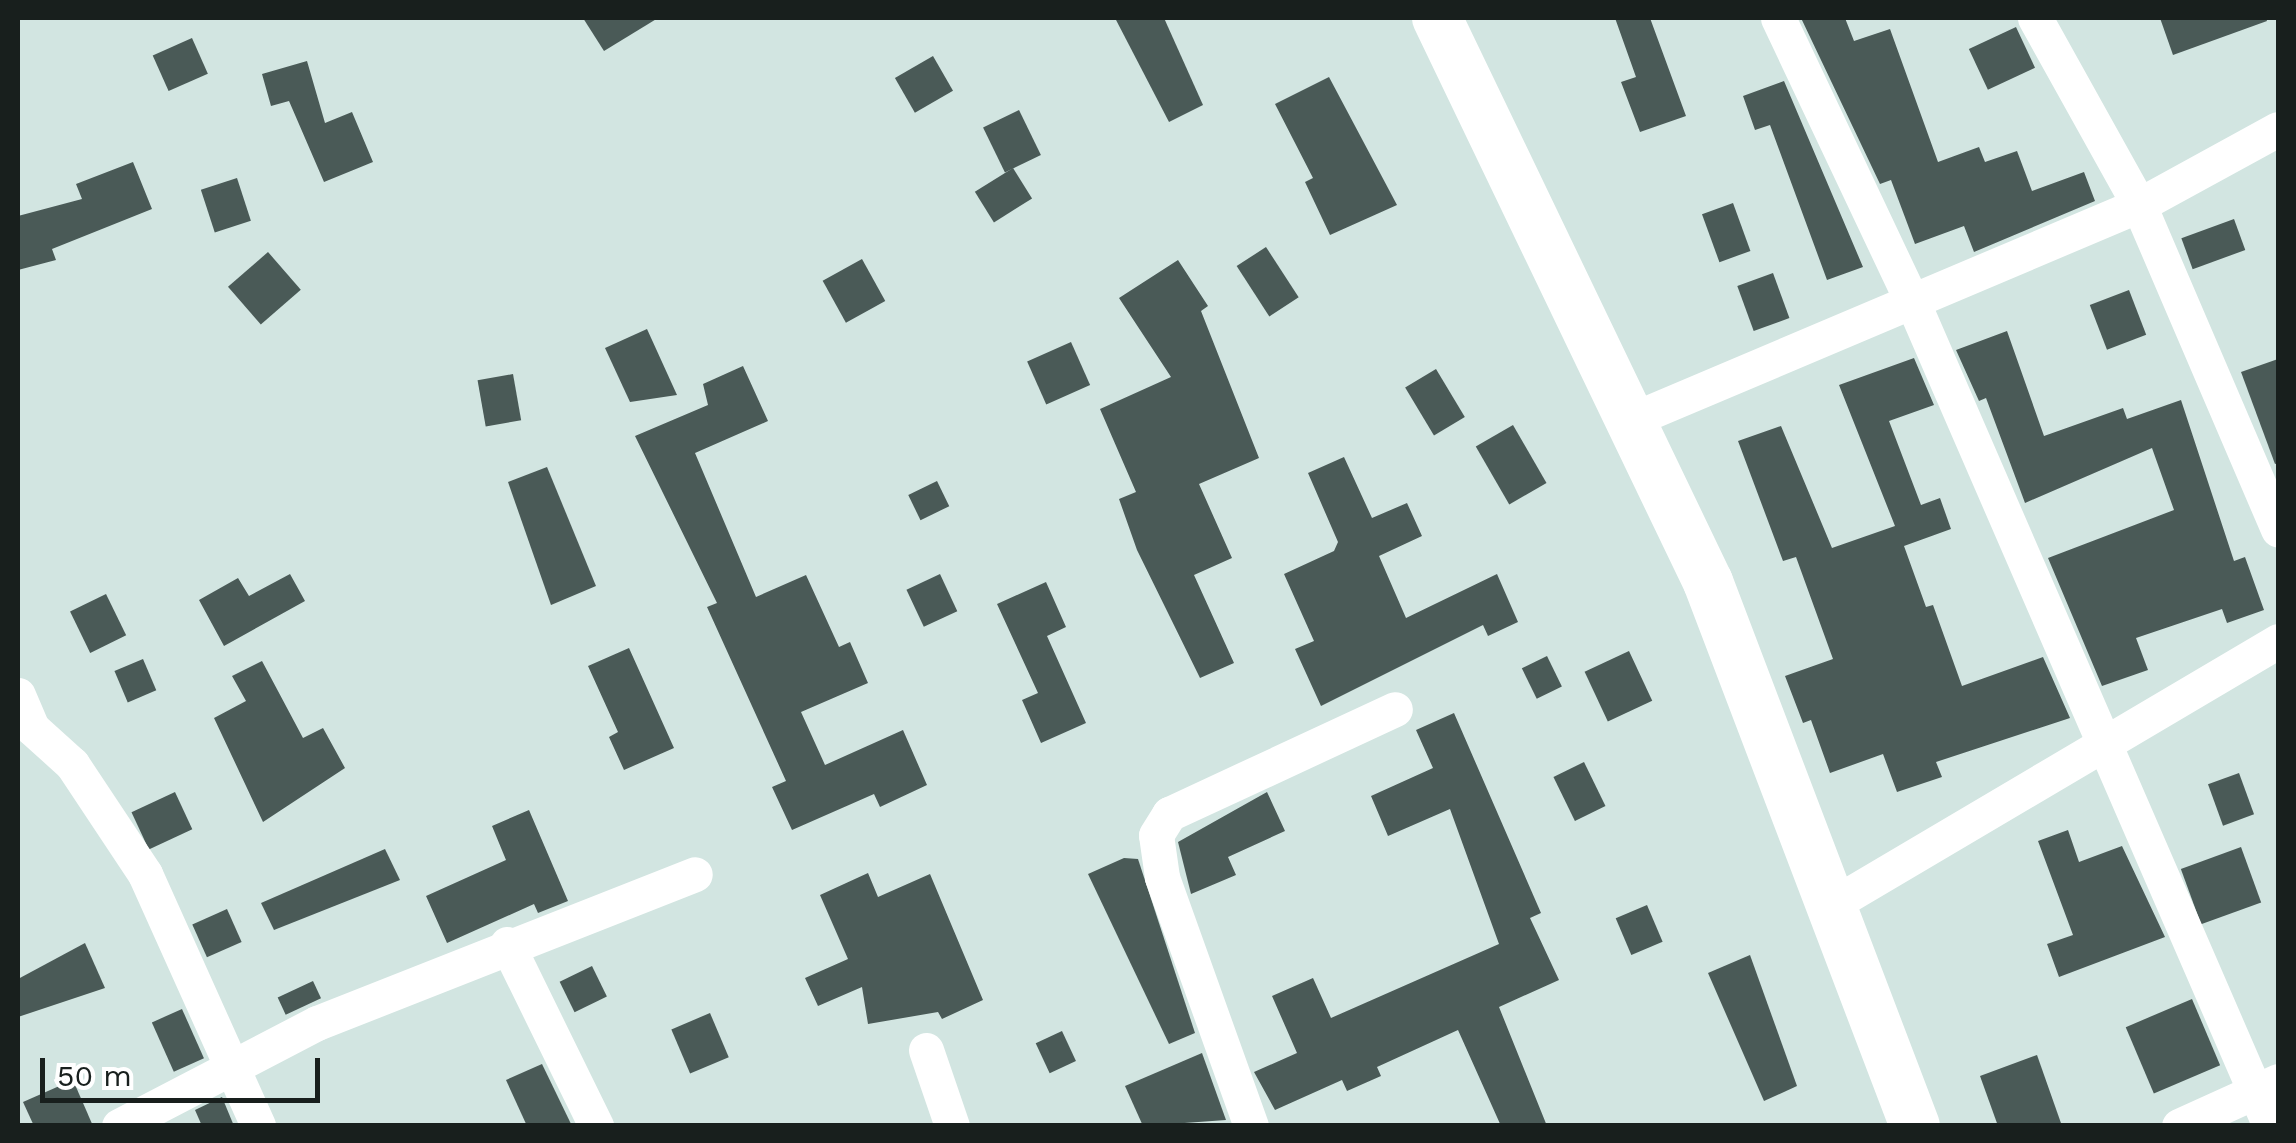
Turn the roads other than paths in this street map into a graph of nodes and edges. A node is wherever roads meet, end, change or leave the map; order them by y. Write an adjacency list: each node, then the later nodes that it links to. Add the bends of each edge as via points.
1 (1437, 18): 7 (main road)
2 (1778, 18): 6 (street)
3 (2034, 18): 5 (street)
4 (2278, 129): 5 (street)
5 (2138, 206): 6 (street); 8 (street)
6 (1913, 303): 7 (street); 12 (street)
7 (1631, 420): 14 (main road, via 1708,582)
8 (2278, 530)
9 (2278, 641): 12 (street)
10 (18, 695): 17 (street, via 32,728 72,764 145,874)
11 (1395, 709): 23 (street, via 1169,814 1156,835 1162,877)
12 (2107, 742): 14 (street); 18 (street)
13 (695, 874): 15 (street)
14 (1833, 904): 24 (main road)
15 (506, 944): 17 (street); 21 (street)
16 (926, 1050): 22 (street)
17 (235, 1064): 19 (street); 20 (street)
18 (2267, 1086): 25 (street); 26 (street)
19 (120, 1126)
20 (258, 1126)
21 (596, 1126)
22 (952, 1126)
23 (1252, 1126)
24 (1914, 1126)
25 (2179, 1126)
26 (2270, 1126)

